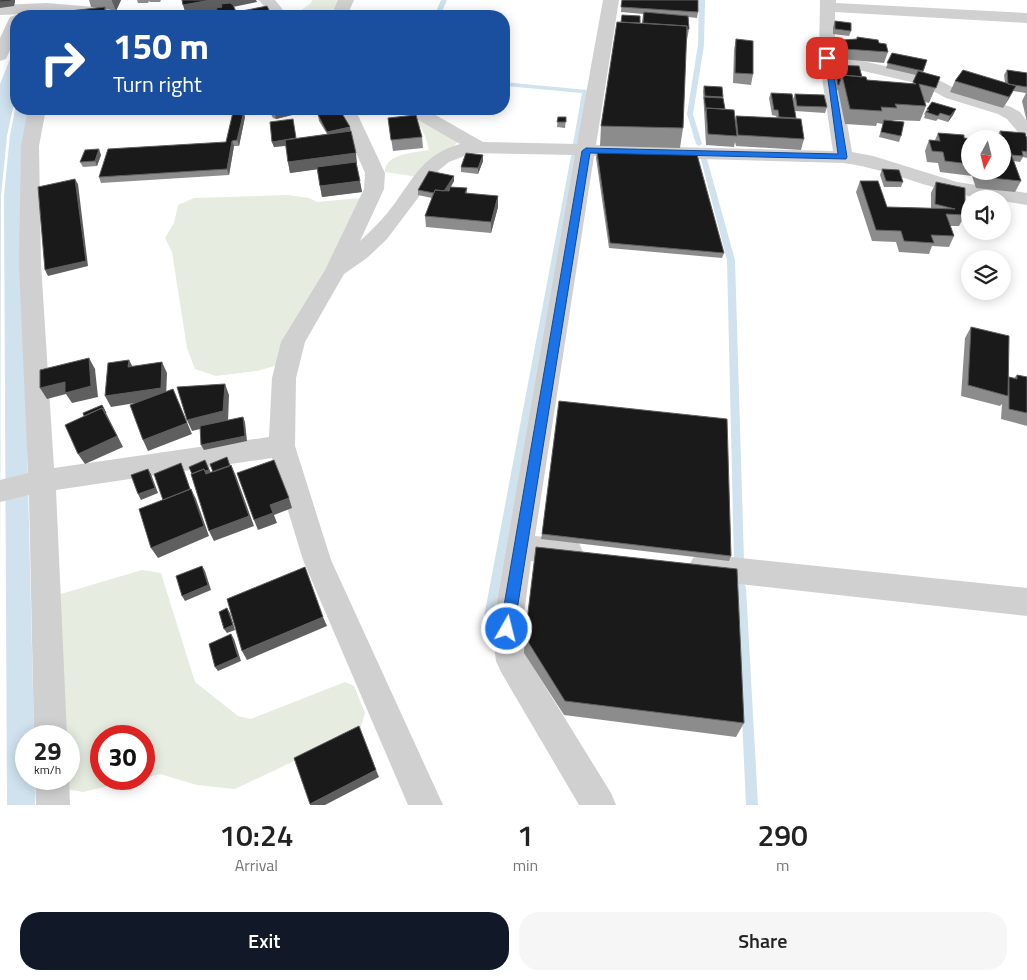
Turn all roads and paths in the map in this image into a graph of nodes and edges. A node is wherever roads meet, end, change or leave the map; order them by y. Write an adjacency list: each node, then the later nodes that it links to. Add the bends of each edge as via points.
1 (267, 0): 8 (street)
2 (611, 0): 19 (street)
3 (828, 4): 9 (street); 12 (street)
4 (70, 8): 6 (street); 7 (street)
5 (0, 10): 6 (street)
6 (22, 10)
7 (84, 10)
8 (275, 10)
9 (1027, 18)
10 (10, 35): 11 (street)
11 (0, 56)
12 (827, 58): 17 (street, via 938,84 950,94 1006,111); 20 (street)
13 (36, 115): 24 (street, via 30,146 30,254)
14 (349, 115): 22 (street, via 374,173 374,189)
15 (423, 115): 18 (street)
16 (439, 115): 18 (street)
17 (1027, 130)
18 (479, 147): 19 (street); 22 (street, via 459,149 430,166 379,236)
19 (586, 151): 20 (street); 26 (street)
20 (843, 157): 21 (street, via 866,160 954,188)
21 (1025, 203)
22 (336, 270): 23 (street, via 293,342 284,378)
23 (282, 446): 24 (street); 33 (street, via 317,560)
24 (36, 482): 25 (street); 30 (street)
25 (0, 491)
26 (519, 547): 27 (street); 34 (street, via 507,629 512,661)
27 (597, 555)
28 (675, 564): 29 (street)
29 (1027, 602)
30 (49, 725)
31 (52, 790): 32 (street)
32 (53, 805)
33 (426, 805)
34 (599, 805)

